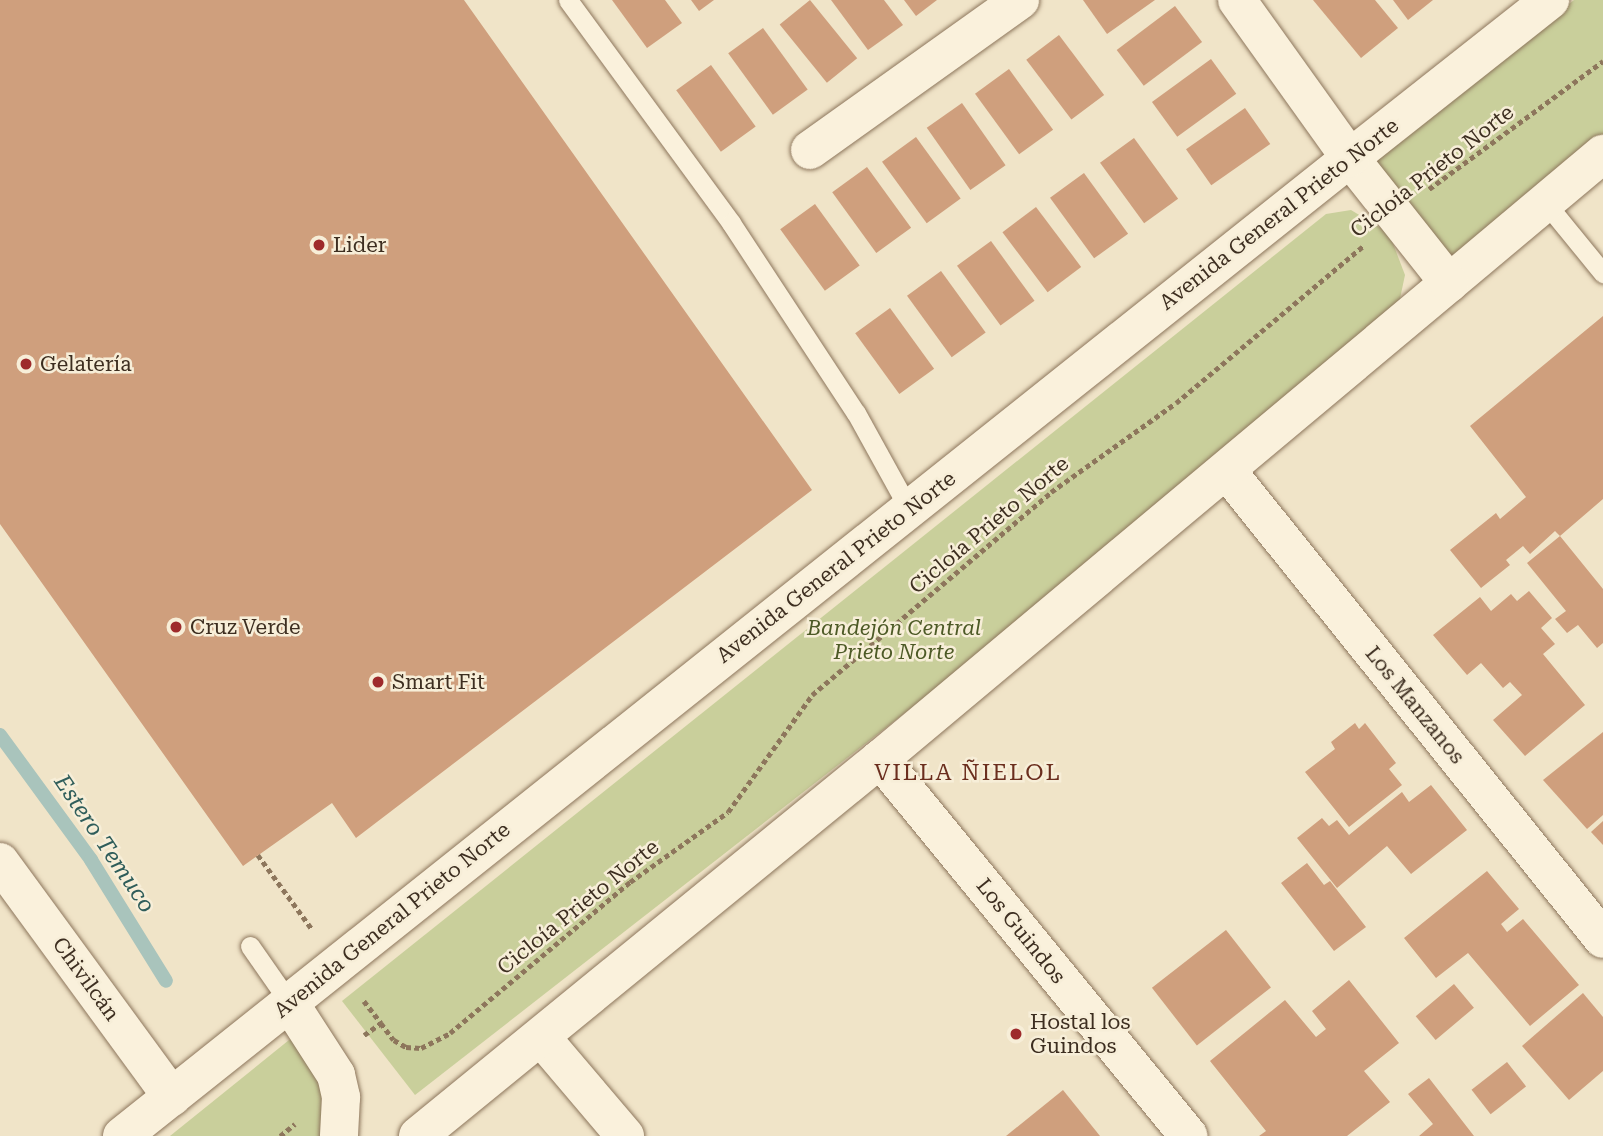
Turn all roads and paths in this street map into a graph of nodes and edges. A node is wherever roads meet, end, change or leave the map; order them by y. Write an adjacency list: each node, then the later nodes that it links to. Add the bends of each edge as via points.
1 (568, 0): 14 (lane, via 731,223 856,413)
2 (1020, 0): 6 (street)
3 (1237, 0): 8 (street)
4 (1550, 0): 8 (street, Avenida General Prieto Norte)
5 (1603, 61): 10 (path, Cicloía Prieto Norte)
6 (810, 150)
7 (1603, 154): 9 (street)
8 (1350, 158): 10 (street); 14 (street, Avenida General Prieto Norte)
9 (1545, 202): 11 (lane); 12 (street)
10 (1396, 217): 12 (street); 23 (path, Cicloía Prieto Norte, via 1175,403 1051,492 812,695 728,812 630,882 450,1033 421,1048 406,1047 381,1023)
11 (1603, 274)
12 (1449, 283): 13 (street)
13 (1227, 471): 15 (street); 19 (street, Los Manzanos)
14 (909, 509): 21 (street, Avenida General Prieto Norte)
15 (880, 759): 22 (street); 29 (street, Los Guindos)
16 (258, 855): 18 (path)
17 (0, 862): 24 (street, Chivilcán)
18 (288, 897)
19 (1603, 939)
20 (250, 946): 21 (lane)
21 (289, 1002): 23 (street); 24 (street, Avenida General Prieto Norte)
22 (541, 1037): 27 (street); 28 (street)
23 (331, 1065): 26 (street, via 341,1097)
24 (172, 1097): 25 (street, Avenida General Prieto Norte)
25 (122, 1136)
26 (339, 1136)
27 (418, 1136)
28 (625, 1136)
29 (1189, 1136)

